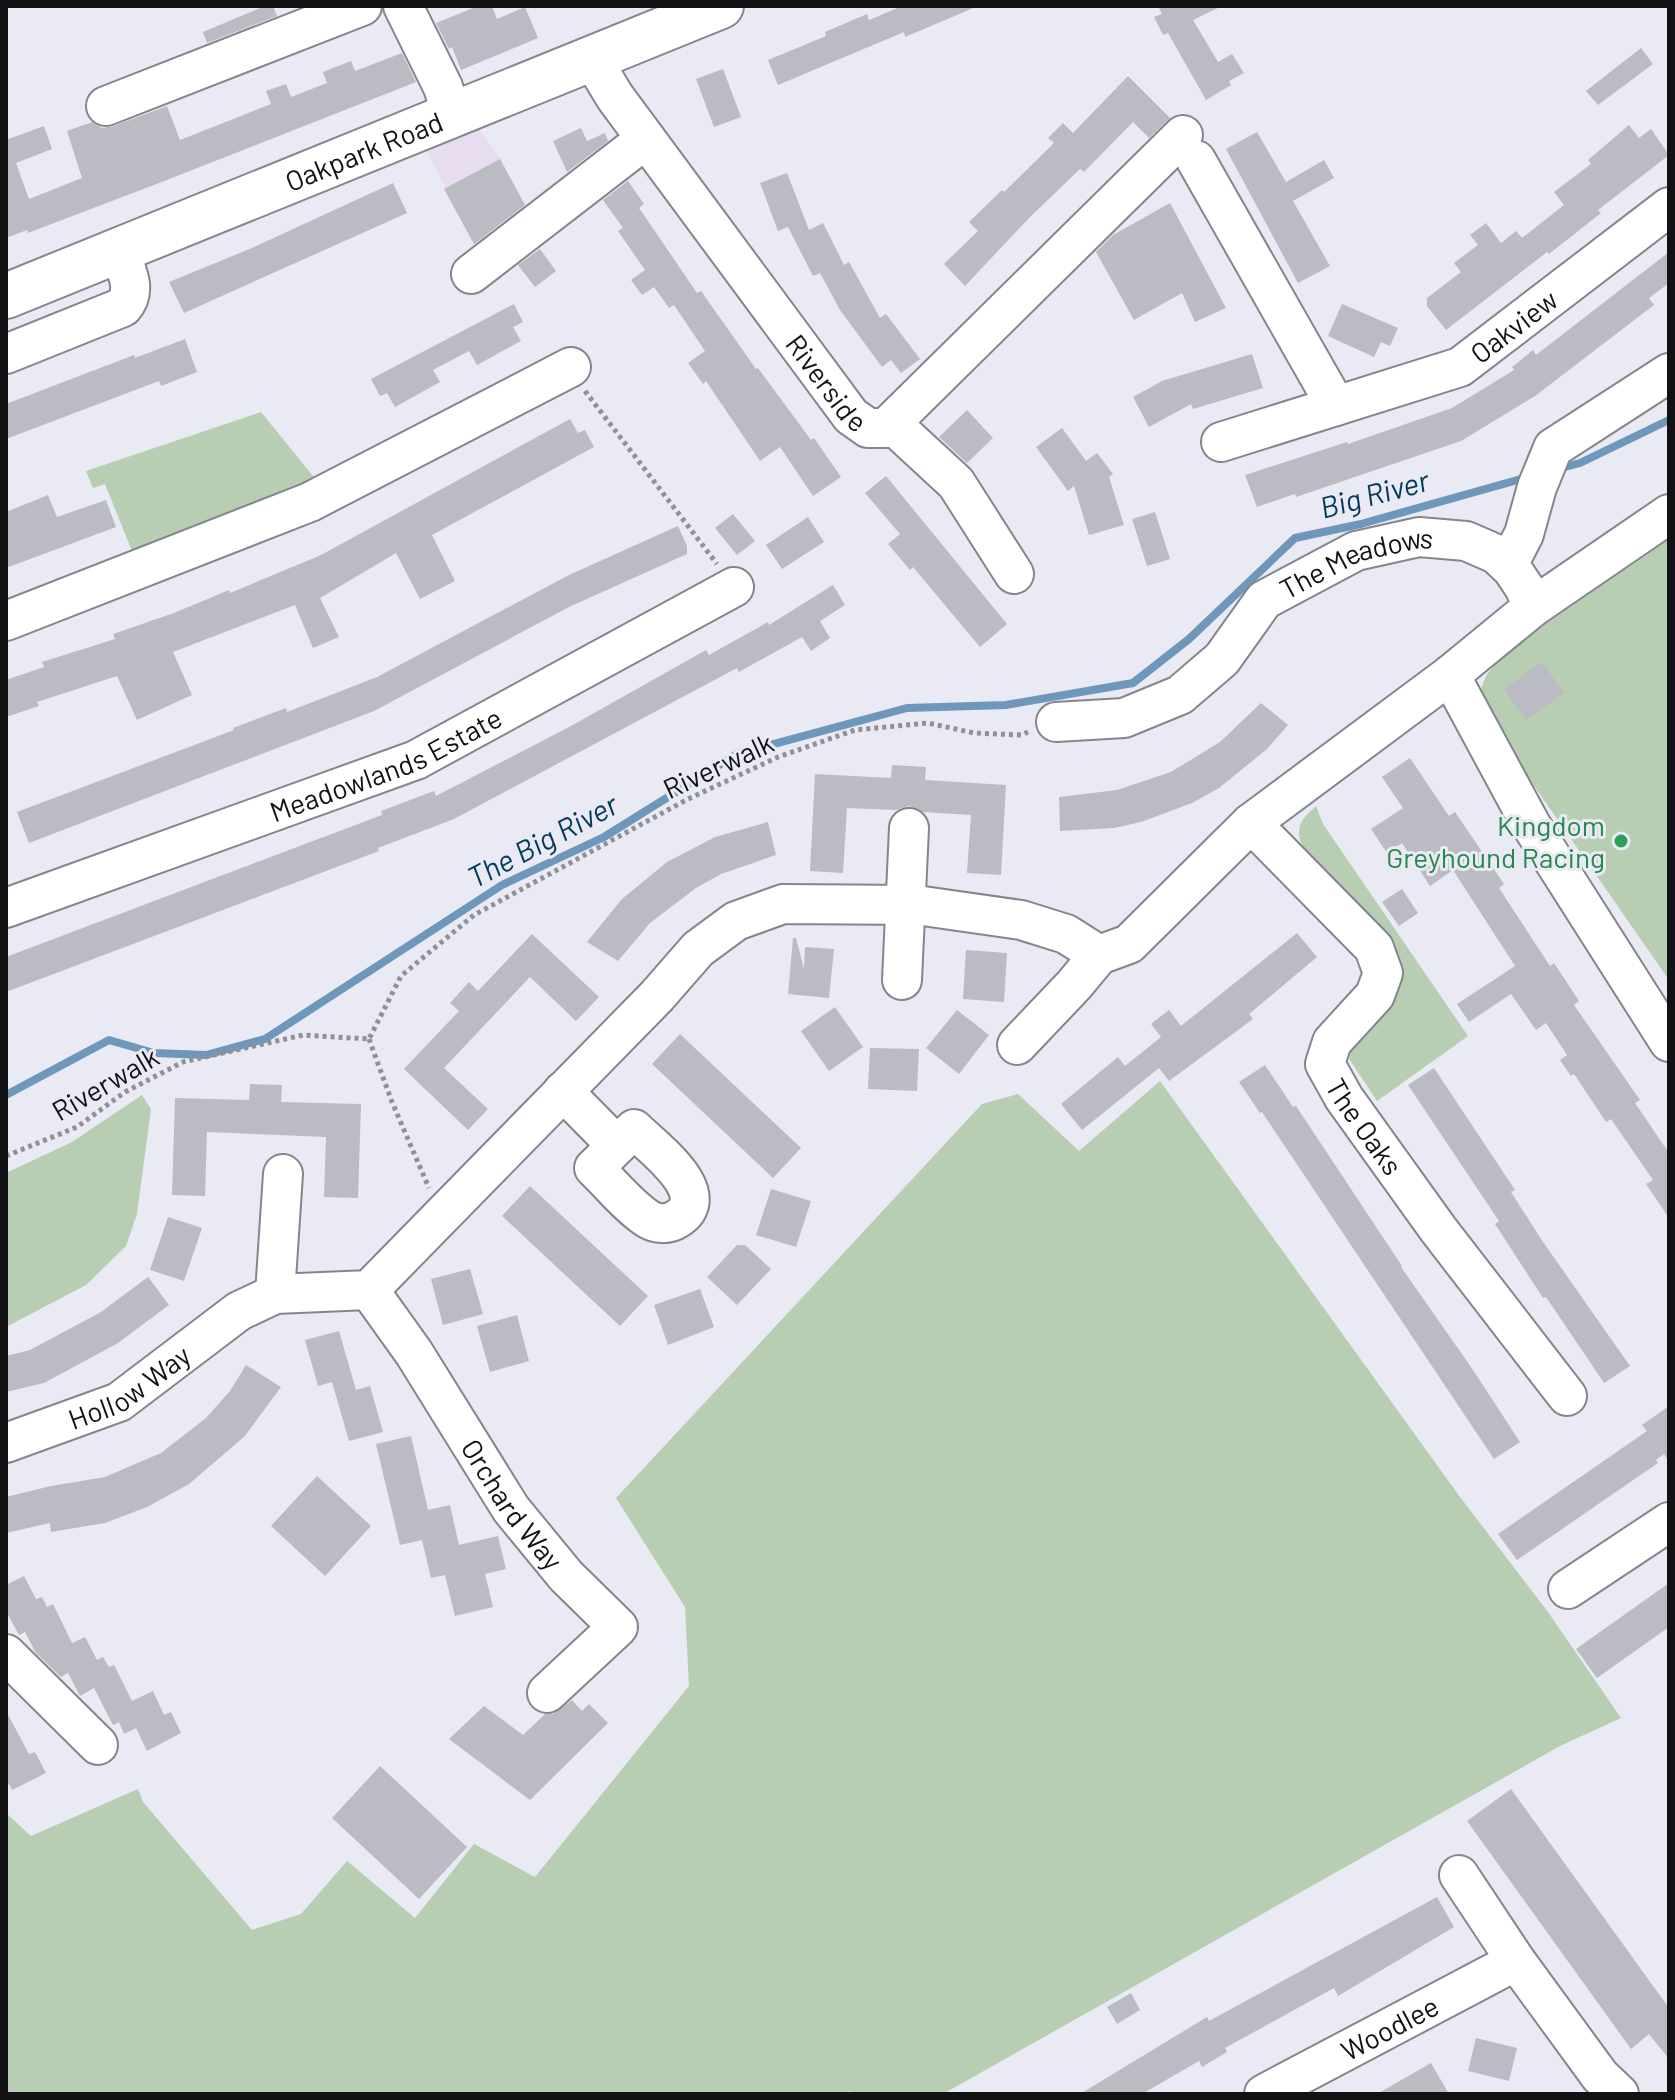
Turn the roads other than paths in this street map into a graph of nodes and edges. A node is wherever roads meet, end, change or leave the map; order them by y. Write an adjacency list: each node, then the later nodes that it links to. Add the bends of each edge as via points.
1 (362, 6): 6 (street)
2 (403, 6): 7 (street)
3 (721, 6): 4 (main road, Oakpark Road)
4 (664, 15): 5 (main road, Oakpark Road)
5 (592, 59): 7 (main road, Oakpark Road); 8 (street, Riverside)
6 (106, 106)
7 (452, 116): 10 (main road, Oakpark Road)
8 (646, 139): 11 (street); 17 (street, Riverside, via 851,416 868,428)
9 (1669, 207): 16 (street, Oakview, via 1460,367)
10 (119, 250): 12 (main road, Oakpark Road); 13 (street, via 132,291 123,307)
11 (471, 274)
12 (6, 296)
13 (6, 354)
14 (569, 368): 24 (street, via 310,502)
15 (1669, 373): 20 (street, via 1560,442 1542,473 1524,534)
16 (1336, 406): 17 (street, Riverside, via 1189,147); 18 (street, Oakview)
17 (891, 423): 21 (street, via 956,483)
18 (1221, 442)
19 (1669, 514): 23 (street)
20 (1508, 565): 23 (street, The Meadows); 26 (street, The Meadows, via 1466,541 1419,537 1356,551 1264,600 1222,659 1180,695 1124,718)
21 (1014, 574)
22 (734, 587): 29 (street, Meadowlands Estate, via 416,760)
23 (1533, 607): 25 (street)
24 (6, 621)
25 (1450, 675): 27 (street); 33 (street, via 1531,825)
26 (1039, 729)
27 (1251, 823): 31 (street, via 1129,944); 40 (street, The Oaks, via 1374,948 1383,973 1375,995 1332,1042 1325,1064 1438,1229)
28 (909, 828): 30 (street)
29 (10, 894)
30 (905, 905): 31 (street, via 1021,920 1066,934); 32 (street); 35 (street, via 783,904 736,921 698,949)
31 (1099, 955): 34 (street)
32 (902, 980)
33 (1669, 1042)
34 (1017, 1045)
35 (563, 1091): 36 (street); 38 (street)
36 (616, 1145)
37 (283, 1174): 39 (street)
38 (369, 1290): 39 (street); 45 (street, Orchard Way, via 511,1509 566,1576 618,1627)
39 (275, 1294): 41 (street, Hollow Way, via 239,1311 119,1402)
40 (1567, 1396)
41 (6, 1443)
42 (1669, 1522): 43 (street)
43 (1568, 1589)
44 (6, 1654): 46 (street)
45 (547, 1693)
46 (98, 1745)
47 (1459, 1875): 48 (street)
48 (1516, 1961): 49 (street, Woodlee); 50 (street, via 1600,2076)
49 (1264, 2094)
50 (1619, 2094)

